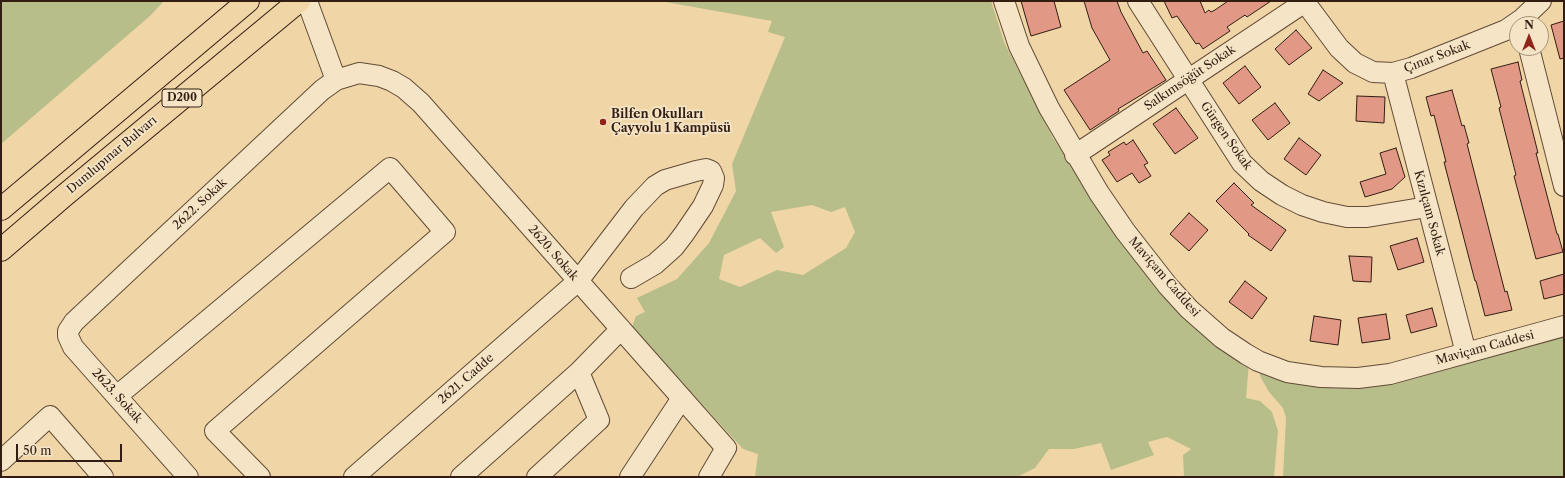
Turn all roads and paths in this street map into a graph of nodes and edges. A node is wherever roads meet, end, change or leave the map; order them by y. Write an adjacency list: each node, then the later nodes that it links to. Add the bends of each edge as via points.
1 (248, 1): 17 (highway, D200)
2 (299, 1): 18 (highway, Dumlupınar Bulvarı / D200)
3 (307, 1): 13 (street)
4 (1004, 1): 14 (street, Maviçam Caddesi, via 1033,78)
5 (1138, 1): 12 (street, Gürgen Sokak)
6 (1304, 1): 11 (street, Çınar Sokak, via 1339,48 1354,63 1373,72); 12 (street, Salkımsöğüt Sokak)
7 (1541, 1): 8 (street, Çınar Sokak)
8 (1528, 16)
9 (1509, 28): 11 (street, Çınar Sokak)
10 (1532, 56): 15 (street)
11 (1393, 74): 16 (street, Kızılçam Sokak)
12 (1188, 79): 14 (street, Salkımsöğüt Sokak); 16 (street, Gürgen Sokak, via 1242,163 1261,181 1282,195 1312,209 1347,217 1367,217)
13 (336, 80): 20 (street, 2620. Sokak, via 351,74 372,74 392,81 416,98); 23 (street, 2622. Sokak, via 322,90 86,311)
14 (1075, 155): 24 (street, Maviçam Caddesi, via 1125,231 1168,286 1189,309 1222,338 1258,361 1303,375 1358,378 1390,374)
15 (1564, 186)
16 (1427, 207): 24 (street, Kızılçam Sokak)
17 (1, 209)
18 (1, 250)
19 (631, 278): 20 (street, 2621. Cadde, via 655,264 684,234 703,206 713,185 711,171 696,171 665,180 655,186 634,208)
20 (578, 280): 22 (street, 2620. Sokak); 32 (street, 2621. Cadde)
21 (1564, 326): 24 (street, Maviçam Caddesi)
22 (620, 329): 25 (street); 27 (street, 2620. Sokak)
23 (68, 331): 26 (street, 2623. Sokak, via 73,347)
24 (1466, 353)
25 (579, 372): 33 (street); 34 (street, via 599,420)
26 (117, 396): 30 (street, 2623. Sokak); 31 (street, via 390,168 445,232 215,431)
27 (682, 398): 35 (street); 36 (street, 2620. Sokak, via 726,448)
28 (1, 461): 29 (street, via 50,416)
29 (103, 477)
30 (188, 477)
31 (260, 477)
32 (354, 477)
33 (461, 477)
34 (537, 477)
35 (630, 477)
36 (708, 477)

